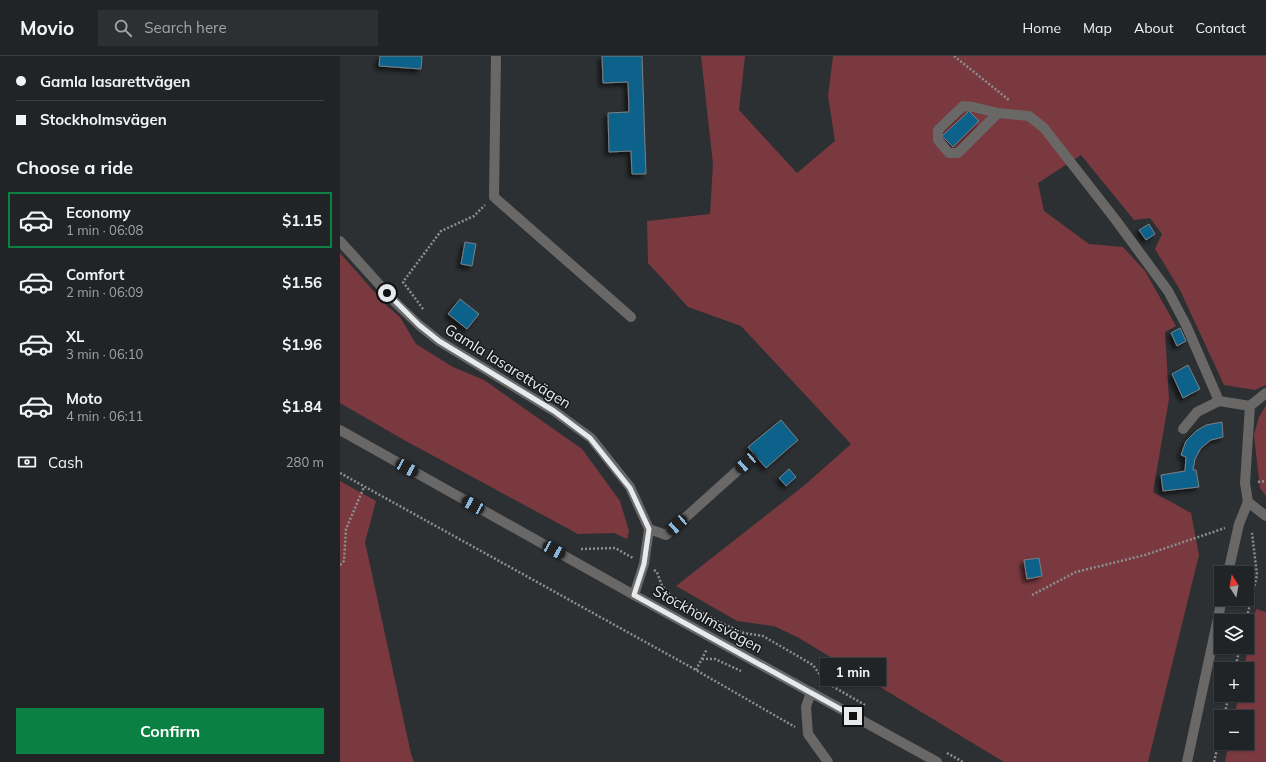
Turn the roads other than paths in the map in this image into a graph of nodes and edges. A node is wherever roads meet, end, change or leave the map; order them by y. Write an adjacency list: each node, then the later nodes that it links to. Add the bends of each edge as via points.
1 (496, 56): 4 (street, via 494,197)
2 (998, 113): 2 (street, via 963,106 938,130 938,140 949,153 958,153); 6 (street, via 1028,116 1044,128 1116,219 1168,291 1186,325)
3 (340, 241): 13 (street, Gamla lasarettvägen, via 396,303 439,341 554,411 590,438 630,488)
4 (631, 317)
5 (1266, 393): 7 (street)
6 (1219, 401): 7 (street); 8 (street, via 1197,412)
7 (1250, 406): 11 (street, via 1246,483)
8 (1183, 429)
9 (340, 430): 15 (street, Stockholmsvägen)
10 (746, 463): 13 (street, via 666,535)
11 (1248, 502): 12 (street); 14 (street, via 1239,524)
12 (1266, 516)
13 (649, 529): 15 (street, via 644,564)
14 (1230, 566)
15 (634, 595): 17 (street, Stockholmsvägen)
16 (1220, 606): 20 (street)
17 (811, 692): 18 (street, via 806,706 808,734); 19 (street, Stockholmsvägen)
18 (828, 762)
19 (936, 762)
20 (1187, 762)

